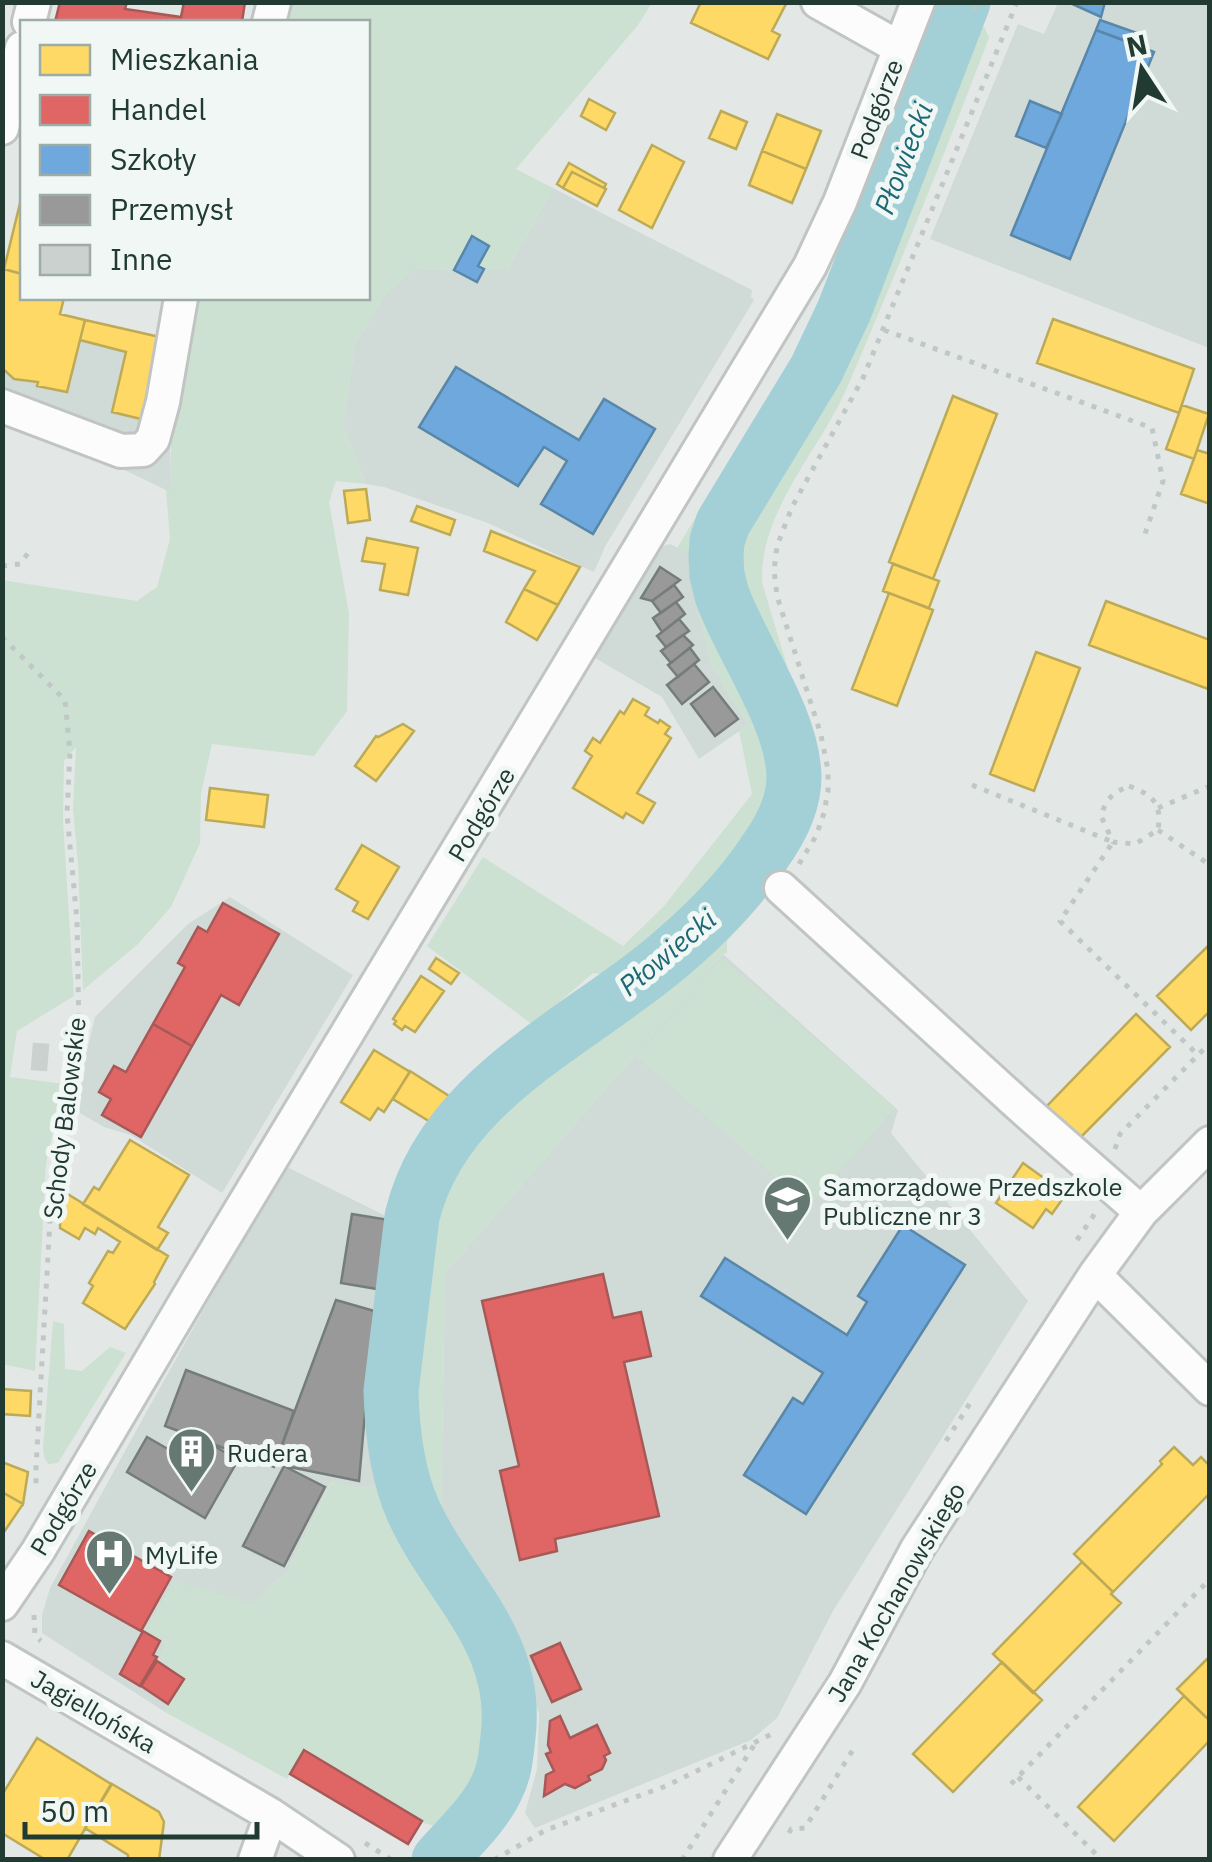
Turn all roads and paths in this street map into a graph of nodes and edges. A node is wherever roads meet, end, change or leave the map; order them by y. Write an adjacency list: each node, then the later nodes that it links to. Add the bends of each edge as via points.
1 (818, 2): 6 (street)
2 (918, 2): 6 (street, Podgórze)
3 (961, 2): 5 (path)
4 (1017, 2): 10 (path)
5 (980, 10)
6 (900, 48): 35 (street, Podgórze, via 810,266 38,1551)
7 (20, 56): 8 (street)
8 (2, 128)
9 (181, 300): 11 (street, via 163,402 143,450 121,450)
10 (884, 330): 12 (path, via 1152,428 1162,481); 22 (path, via 777,546 778,596 828,770 820,826)
11 (2, 406)
12 (1145, 534)
13 (30, 550): 14 (path, via 20,564)
14 (2, 566)
15 (2, 637): 33 (path, Schody Balowskie, via 65,700 77,920 79,1034 52,1185)
16 (972, 785): 20 (path)
17 (1210, 786): 18 (path)
18 (1158, 808): 19 (path); 20 (path, via 1148,794 1129,786 1115,792 1101,816)
19 (1158, 830): 20 (path, via 1135,844); 21 (path)
20 (1113, 842): 24 (path, via 1060,922)
21 (1210, 865)
22 (781, 888): 26 (street)
23 (1210, 1043): 24 (path)
24 (1198, 1055): 26 (path, via 1120,1134)
25 (1210, 1143): 27 (street, Jana Kochanowskiego)
26 (1104, 1179): 27 (street); 28 (path, via 1099,1207)
27 (1141, 1212): 29 (street, Jana Kochanowskiego)
28 (1078, 1239)
29 (1095, 1275): 30 (street); 45 (street, Jana Kochanowskiego, via 917,1549)
30 (1210, 1389)
31 (972, 1399): 32 (path)
32 (942, 1447)
33 (37, 1506)
34 (1210, 1579): 41 (path)
35 (18, 1606): 36 (path, via 35,1636)
36 (51, 1648)
37 (2, 1658): 43 (street, Jagiellońska)
38 (772, 1734): 39 (path)
39 (756, 1742): 48 (path, via 666,1786 546,1830); 49 (path)
40 (854, 1748): 45 (path, via 805,1828 791,1828)
41 (1018, 1777): 42 (path); 50 (path)
42 (1011, 1784)
43 (271, 1815): 44 (street, Jagiellońska); 46 (street)
44 (348, 1849): 47 (path)
45 (755, 1850)
46 (254, 1860)
47 (392, 1860)
48 (494, 1860)
49 (682, 1860)
50 (1102, 1860)

